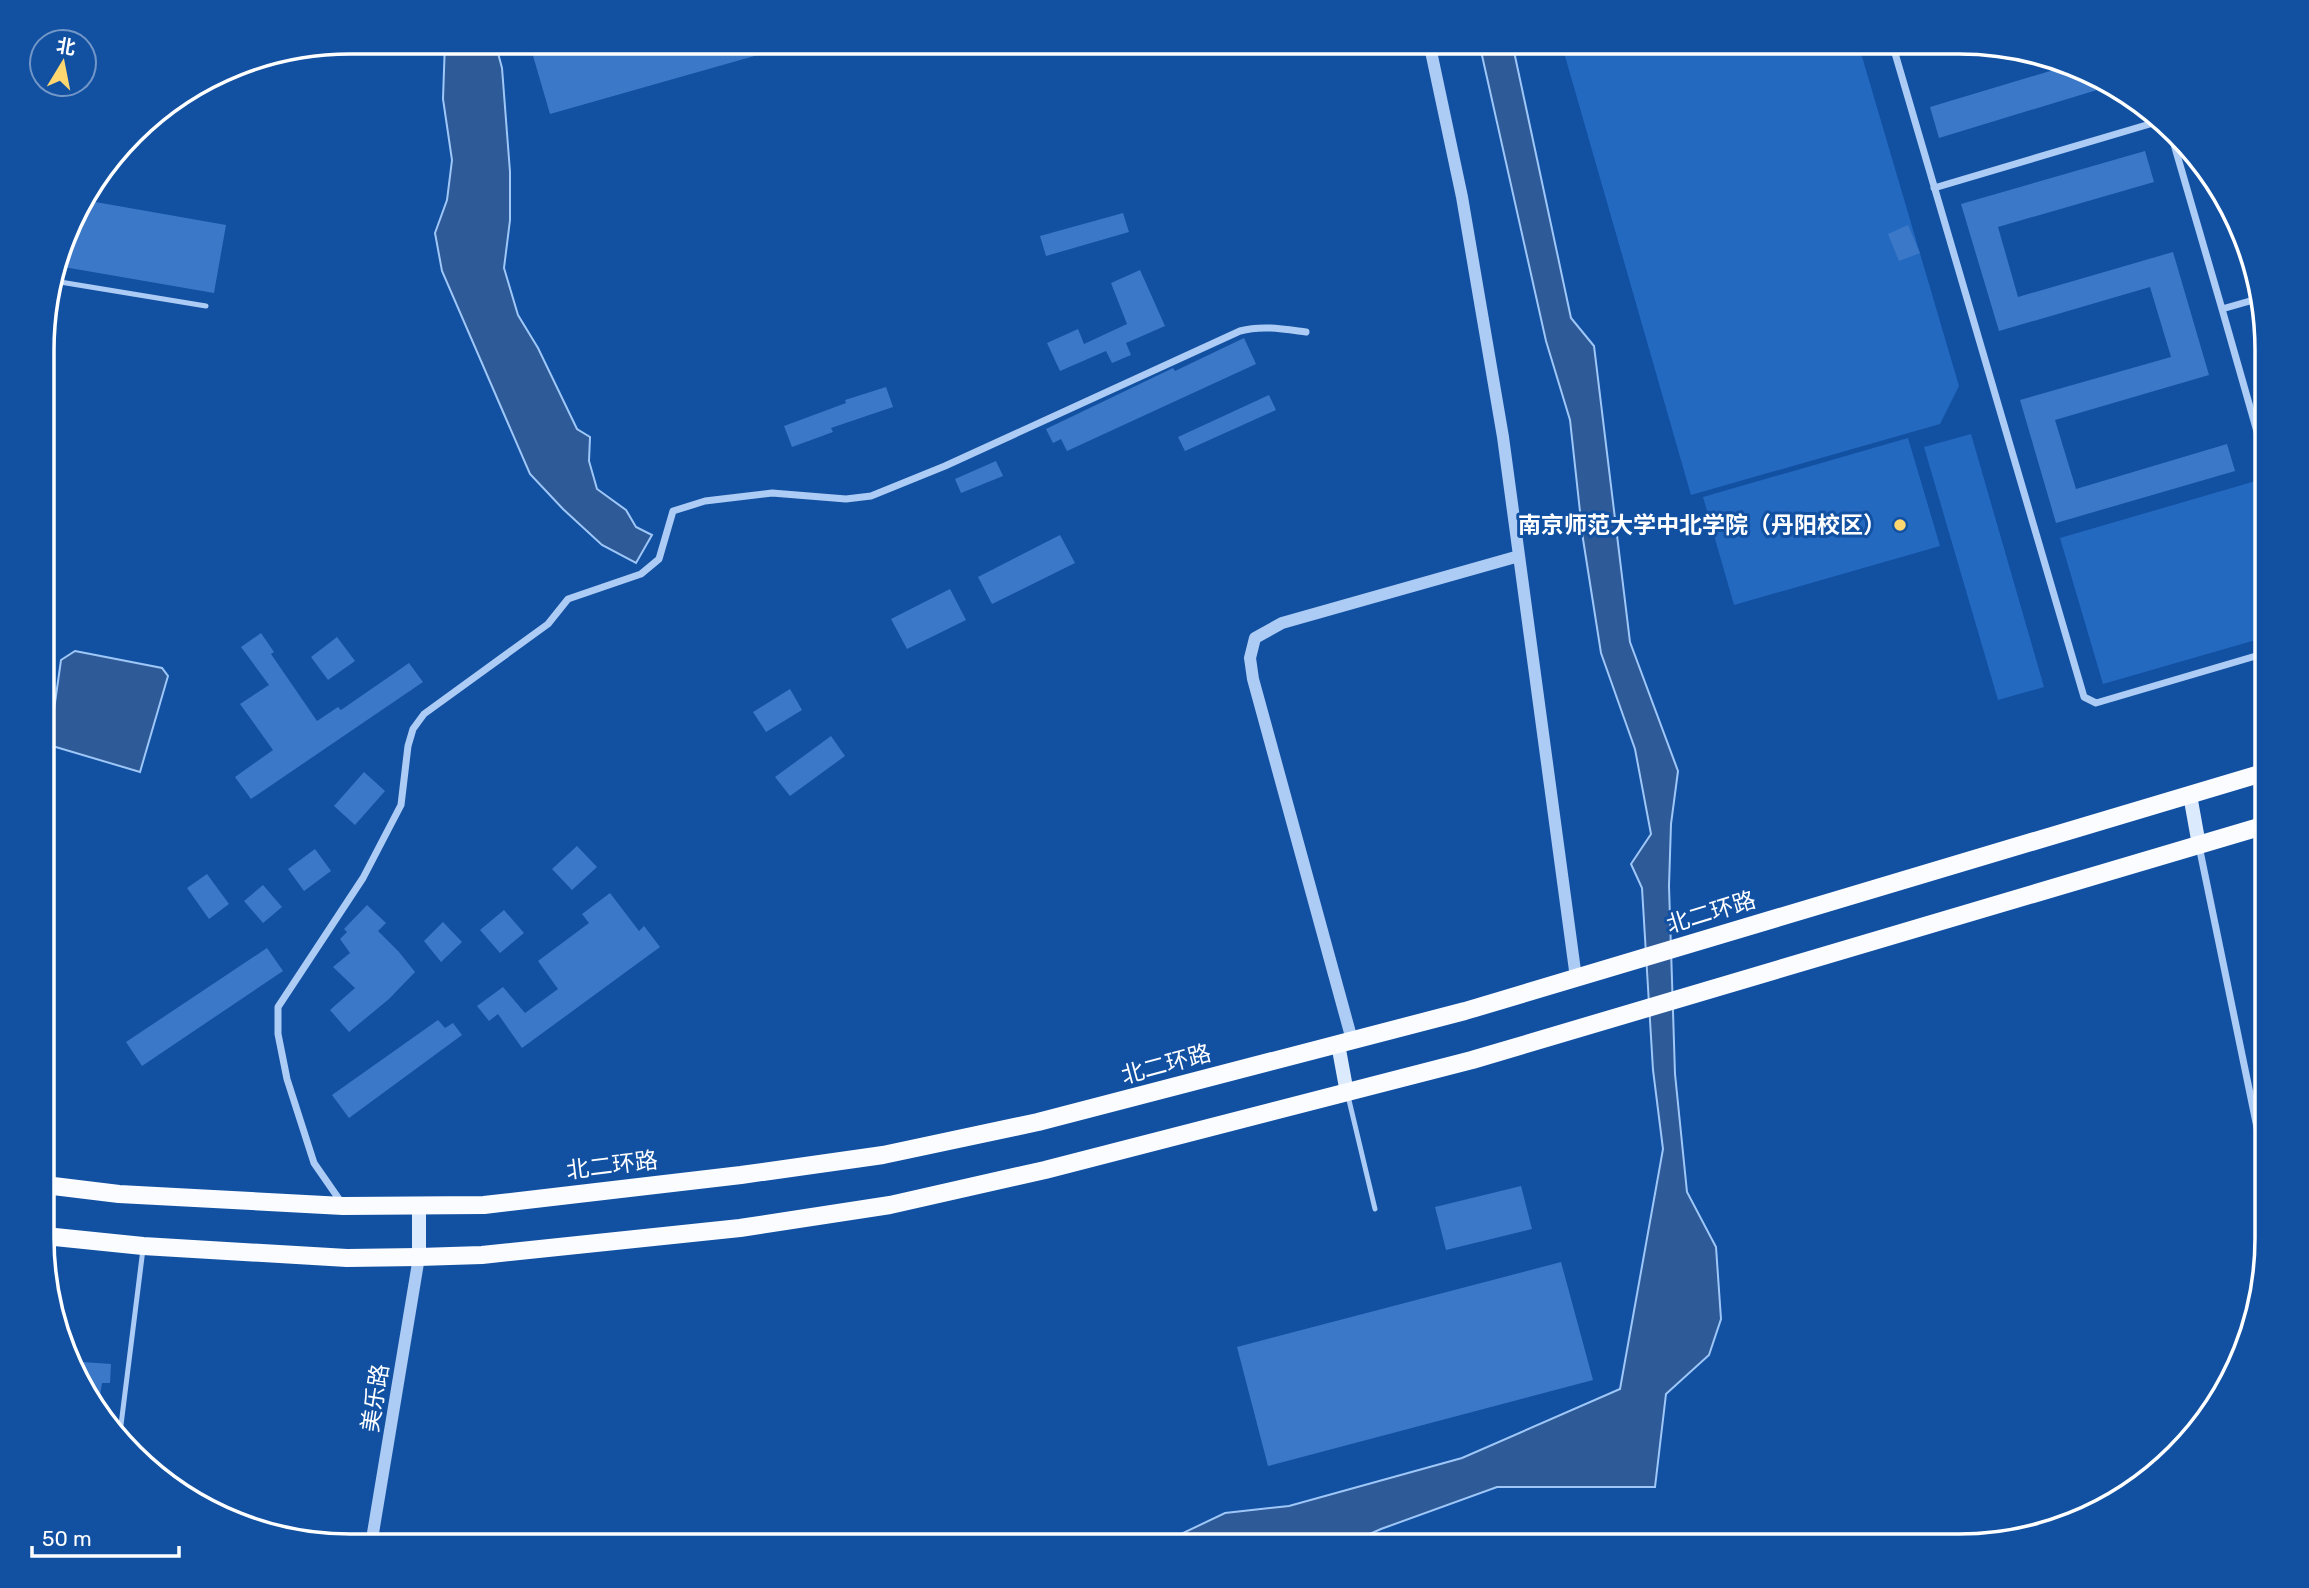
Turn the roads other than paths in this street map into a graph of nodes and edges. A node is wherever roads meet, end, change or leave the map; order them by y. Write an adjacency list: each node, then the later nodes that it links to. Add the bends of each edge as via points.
1 (1432, 54): 12 (street, via 1462,197)
2 (1895, 54): 5 (street)
3 (2150, 124): 5 (street)
4 (2175, 149): 9 (street)
5 (1934, 188): 13 (street, via 2084,697 2096,703)
6 (62, 282): 8 (lane)
7 (2250, 301): 9 (street)
8 (206, 306)
9 (2222, 309): 11 (street)
10 (1306, 332): 24 (street, via 1271,327 1240,331 871,496 846,499 772,493 705,501 673,511 659,559 641,574 568,599 548,624 425,714 413,729 408,746 401,805 363,878 278,1007 287,1079 314,1163)
11 (2255, 424)
12 (1520, 556): 18 (street); 19 (street, via 1282,623 1255,638 1250,658 1254,679)
13 (2255, 656)
14 (2255, 775): 15 (main road, 北二环路)
15 (2190, 794): 17 (main road); 18 (main road, 北二环路)
16 (2255, 828): 17 (main road)
17 (2199, 845): 20 (main road, via 1645,1010); 21 (street)
18 (1576, 978): 19 (main road, 北二环路)
19 (1345, 1042): 20 (main road); 23 (main road, 北二环路, via 1038,1122 883,1155 484,1205)
20 (1347, 1093): 25 (lane); 28 (main road, via 890,1205 740,1228 481,1255)
21 (2255, 1117)
22 (54, 1186): 24 (main road, 北二环路)
23 (419, 1205): 24 (main road, 北二环路); 28 (main road)
24 (343, 1206)
25 (1375, 1209)
26 (54, 1237): 27 (main road)
27 (143, 1246): 28 (main road, via 346,1258); 29 (lane)
28 (419, 1257): 30 (street, 美乐路)
29 (121, 1425)
30 (374, 1534)

